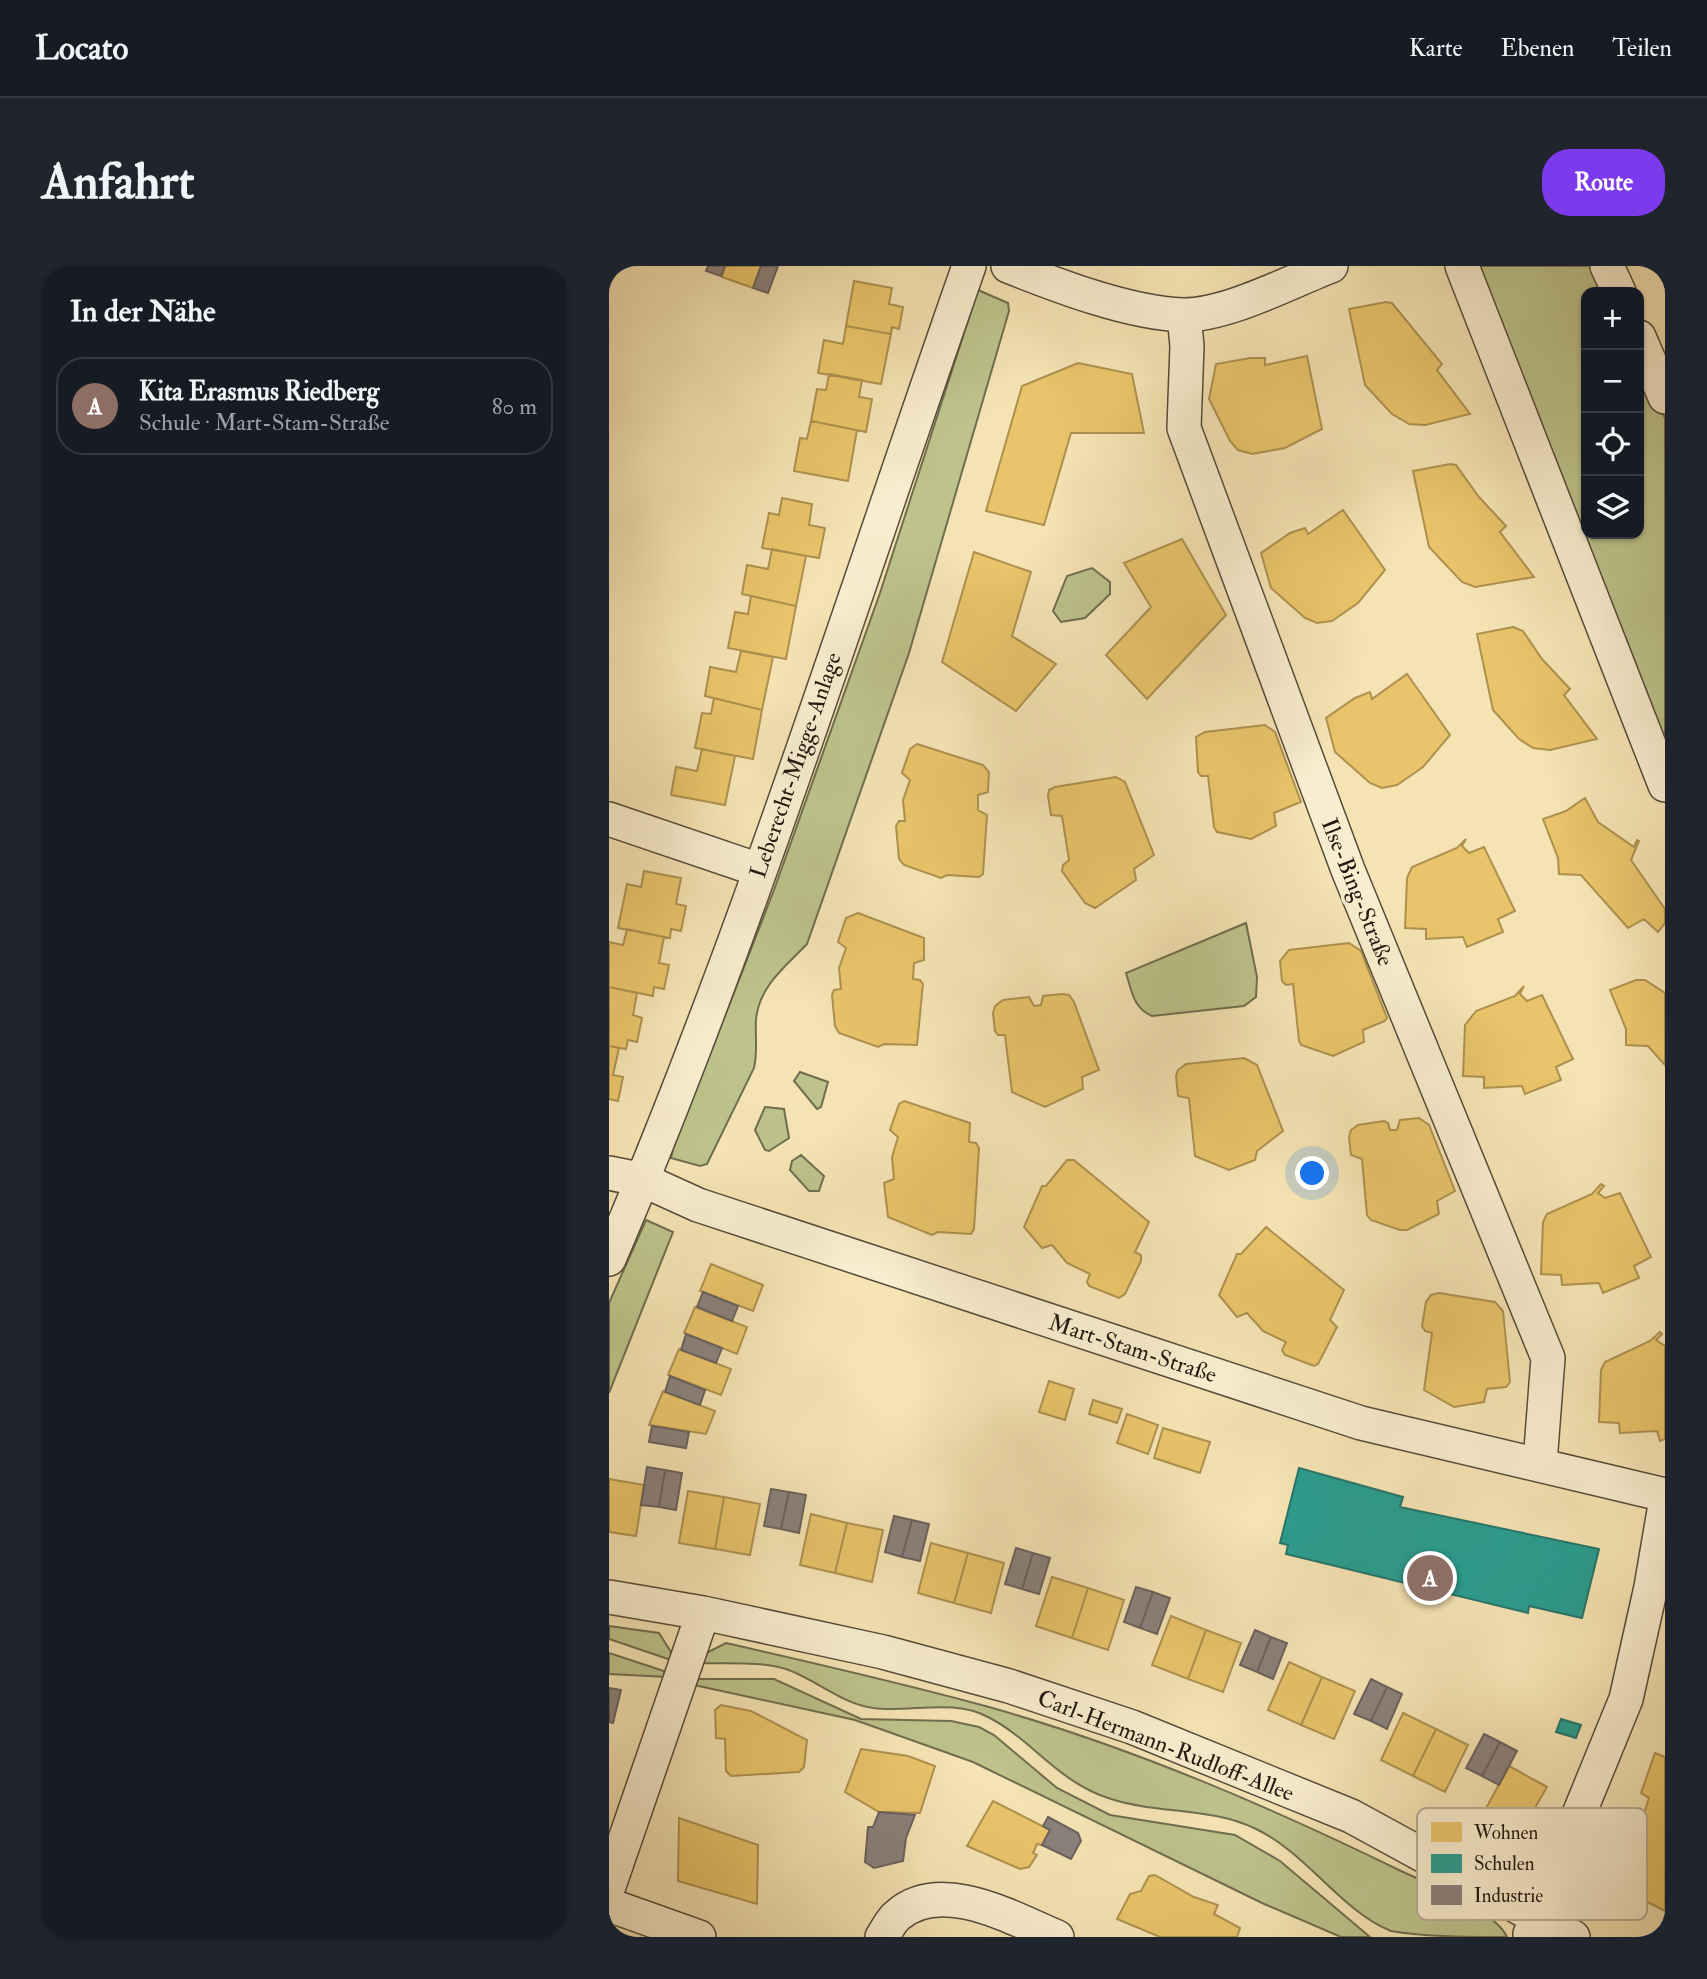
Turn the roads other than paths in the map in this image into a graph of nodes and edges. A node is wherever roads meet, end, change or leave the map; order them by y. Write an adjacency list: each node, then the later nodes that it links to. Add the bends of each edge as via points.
1 (969, 266): 12 (street, Leberecht-Migge-Anlage)
2 (1008, 266): 7 (street, via 1129,306)
3 (1331, 266): 7 (street, via 1223,308)
4 (1462, 266): 10 (street)
5 (1607, 266): 6 (street)
6 (1617, 287)
7 (1184, 315): 16 (street, Ilse-Bing-Straße, via 1184,428 1348,870 1548,1358)
8 (1644, 349): 9 (street)
9 (1665, 397)
10 (1665, 785)
11 (609, 819): 12 (street)
12 (759, 870): 14 (street, Leberecht-Migge-Anlage)
13 (609, 1173): 14 (street, Mart-Stam-Straße)
14 (643, 1180): 15 (street, Leberecht-Migge-Anlage); 16 (street, Mart-Stam-Straße, via 698,1205 1361,1423)
15 (609, 1259)
16 (1539, 1463): 17 (street, Mart-Stam-Straße)
17 (1665, 1495)
18 (1665, 1505): 21 (street, via 1626,1699)
19 (609, 1597): 20 (street, Carl-Hermann-Rudloff-Allee)
20 (703, 1613): 22 (street, Carl-Hermann-Rudloff-Allee, via 883,1652 1009,1686 1132,1727 1350,1816); 23 (street)
21 (1581, 1808)
22 (1417, 1856)
23 (609, 1886)
24 (609, 1905): 26 (street)
25 (1532, 1926): 29 (street, Carl-Hermann-Rudloff-Allee)
26 (699, 1937)
27 (882, 1937): 28 (street, via 898,1914 930,1899 973,1903)
28 (1057, 1937)
29 (1573, 1937)

